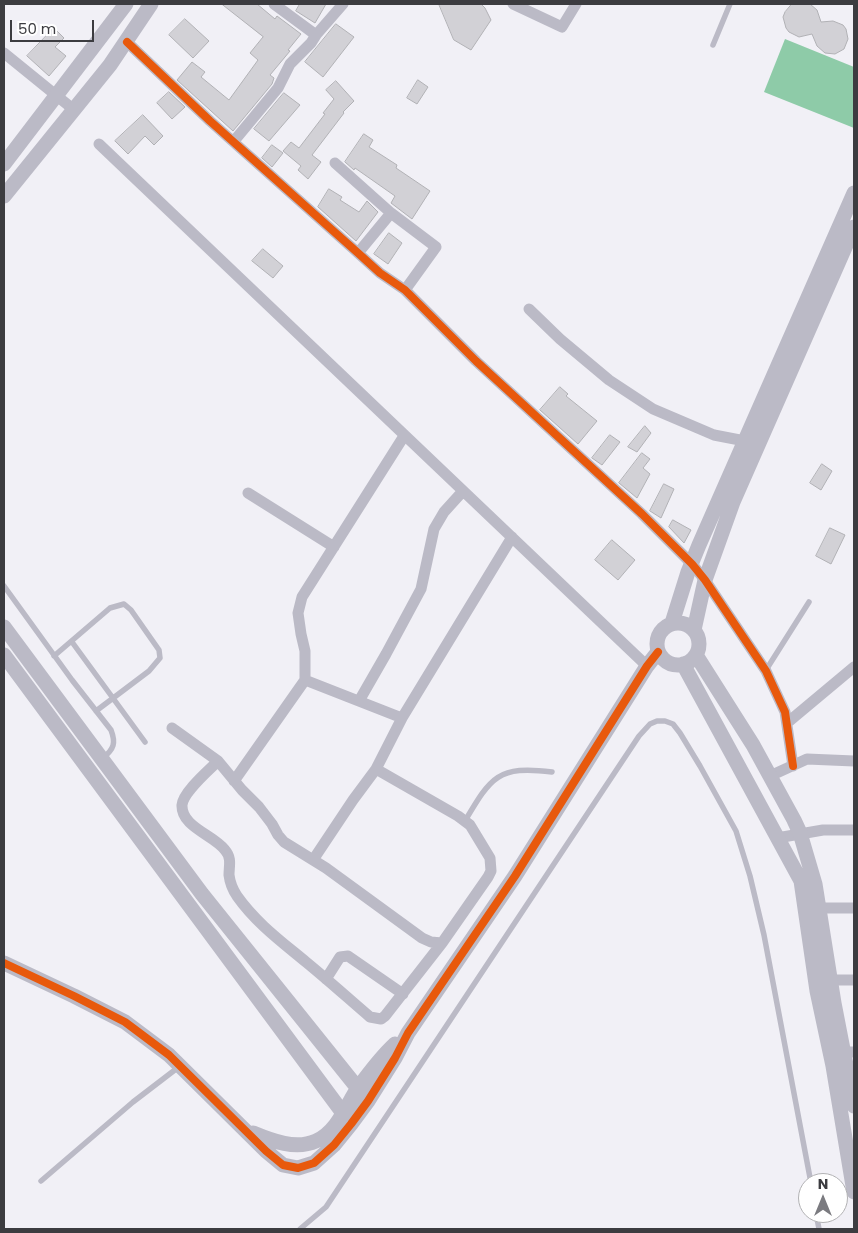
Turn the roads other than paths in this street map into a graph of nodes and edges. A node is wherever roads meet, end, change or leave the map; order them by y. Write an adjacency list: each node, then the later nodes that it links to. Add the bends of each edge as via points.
1 (126, 4): 12 (street)
2 (151, 4): 9 (street)
3 (274, 4): 8 (street)
4 (343, 4): 8 (street)
5 (513, 4): 6 (street, via 562,27)
6 (576, 4)
7 (730, 4): 10 (lane)
8 (316, 35): 14 (street, via 290,64 278,88)
9 (127, 42): 13 (street); 14 (street)
10 (713, 45)
11 (4, 53): 12 (street)
12 (57, 97): 13 (street); 17 (street)
13 (73, 109): 19 (street)
14 (234, 141): 22 (street)
15 (99, 144): 27 (street)
16 (335, 163): 20 (street)
17 (4, 164)
18 (854, 193): 23 (street)
19 (4, 196)
20 (391, 213): 22 (street); 24 (street, via 436,247)
21 (854, 227): 23 (street)
22 (358, 253): 24 (street)
23 (835, 253): 25 (street)
24 (405, 290): 33 (street)
25 (819, 290): 28 (street); 34 (street)
26 (529, 309): 28 (street, via 609,380 653,409 714,435)
27 (404, 436): 29 (street); 32 (street)
28 (745, 441): 33 (street)
29 (462, 491): 31 (street); 51 (street, via 434,529 421,589)
30 (248, 493): 32 (street)
31 (512, 537): 46 (street); 53 (street)
32 (334, 547): 49 (street, via 302,597 298,613)
33 (692, 564): 34 (street); 37 (street)
34 (704, 580): 39 (street); 48 (street)
35 (4, 586): 44 (lane)
36 (809, 602): 48 (lane)
37 (672, 623): 39 (street, via 685,624); 41 (street, via 658,638)
38 (4, 626): 57 (street)
39 (694, 630): 43 (street, via 699,644)
40 (72, 642): 44 (lane); 50 (lane); 50 (lane, via 110,608 124,604 159,650 160,658 149,670)
41 (658, 652): 45 (street, via 671,664); 46 (street)
42 (4, 655): 85 (street)
43 (696, 655): 45 (street); 63 (street)
44 (54, 656): 52 (lane)
45 (683, 664): 68 (street)
46 (647, 666): 78 (street, via 515,876)
47 (854, 666): 54 (street)
48 (766, 671): 54 (street)
49 (306, 680): 51 (street); 64 (street)
50 (112, 698): 52 (lane); 56 (lane)
51 (359, 700): 53 (street)
52 (96, 711): 57 (lane, via 114,738 112,751)
53 (402, 718): 61 (street)
54 (787, 723): 60 (street)
55 (172, 728): 58 (street)
56 (145, 742)
57 (102, 760): 82 (street, via 202,894)
58 (218, 761): 64 (street); 74 (street, via 183,800 184,813 189,821 224,848 230,863 229,876 238,897 268,932)
59 (854, 762): 60 (street, via 807,759)
60 (793, 766): 63 (street)
61 (376, 769): 65 (street); 69 (street)
62 (552, 772): 65 (lane, via 512,771 496,777)
63 (770, 776): 67 (street)
64 (234, 781): 69 (street, via 260,807 284,842)
65 (465, 821): 72 (street, via 490,858 491,870)
66 (854, 830): 67 (street)
67 (800, 834): 68 (street); 70 (street)
68 (778, 838): 81 (street, via 800,881 817,991)
69 (313, 860): 72 (street, via 422,938)
70 (819, 908): 71 (street); 75 (street)
71 (854, 908)
72 (442, 943): 77 (street)
73 (4, 963): 80 (street, via 125,1022)
74 (326, 979): 77 (street, via 340,957 348,956); 77 (street, via 370,1017 380,1019)
75 (830, 980): 76 (street); 79 (street)
76 (854, 980)
77 (403, 994)
78 (408, 1033): 82 (street); 83 (street)
79 (849, 1052): 81 (street)
80 (180, 1066): 86 (street); 88 (lane)
81 (840, 1069): 84 (street); 89 (street)
82 (358, 1088): 83 (street); 85 (street)
83 (368, 1101): 85 (street)
84 (854, 1106)
85 (347, 1119): 86 (street, via 315,1142 303,1144 273,1142); 86 (street, via 334,1144 314,1163 298,1168 283,1165)
86 (245, 1130)
87 (809, 1173): 90 (lane, via 764,935 736,831 680,733 673,724 658,721 650,724 639,736 326,1207)
88 (41, 1181)
89 (854, 1192)
90 (300, 1229)

